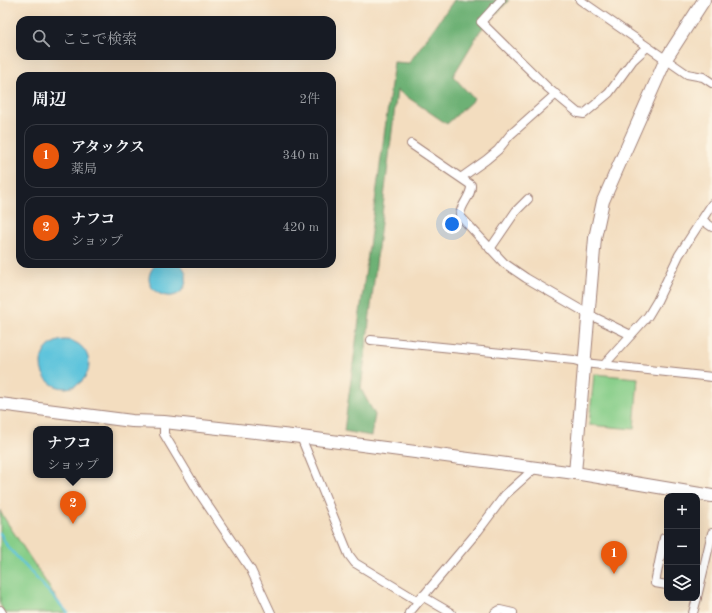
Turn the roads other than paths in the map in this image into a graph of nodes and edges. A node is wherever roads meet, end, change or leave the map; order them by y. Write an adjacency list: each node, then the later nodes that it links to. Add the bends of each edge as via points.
1 (501, 0): 7 (street, via 481,22)
2 (580, 0): 4 (street)
3 (704, 0): 5 (street)
4 (647, 47): 5 (street); 7 (street, via 633,60 609,93 584,114 578,113)
5 (666, 58): 6 (street, via 687,74 703,77); 15 (street, via 603,201 595,238)
6 (712, 83)
7 (556, 94): 9 (street, via 510,135 498,150)
8 (411, 144): 9 (street)
9 (462, 177): 14 (street, via 471,185 471,190 460,210 460,216)
10 (528, 199): 14 (street, via 516,211)
11 (712, 204): 12 (street)
12 (702, 220): 13 (street); 16 (street, via 679,255 648,316)
13 (712, 227)
14 (490, 248): 15 (street, via 504,263 526,278)
15 (588, 314): 16 (street); 18 (street)
16 (631, 335): 19 (street)
17 (371, 340): 18 (street)
18 (584, 363): 19 (street); 25 (street)
19 (604, 366): 20 (street)
20 (712, 377)
21 (0, 404): 22 (street, via 132,421)
22 (164, 422): 23 (street); 37 (street, via 164,434 198,491 251,570)
23 (301, 437): 24 (street); 33 (street, via 349,556 355,563)
24 (535, 468): 25 (street); 33 (street, via 504,494 478,531)
25 (575, 472): 26 (street)
26 (684, 493)
27 (700, 495): 28 (street)
28 (712, 496)
29 (712, 532): 31 (street)
30 (664, 538): 32 (street, via 655,583)
31 (700, 582)
32 (664, 584)
33 (420, 598): 38 (street); 39 (street)
34 (696, 601): 42 (street)
35 (0, 610): 36 (street)
36 (2, 613)
37 (271, 613)
38 (409, 613)
39 (451, 613)
40 (495, 613): 41 (street, via 500,610)
41 (513, 613)
42 (693, 613)

